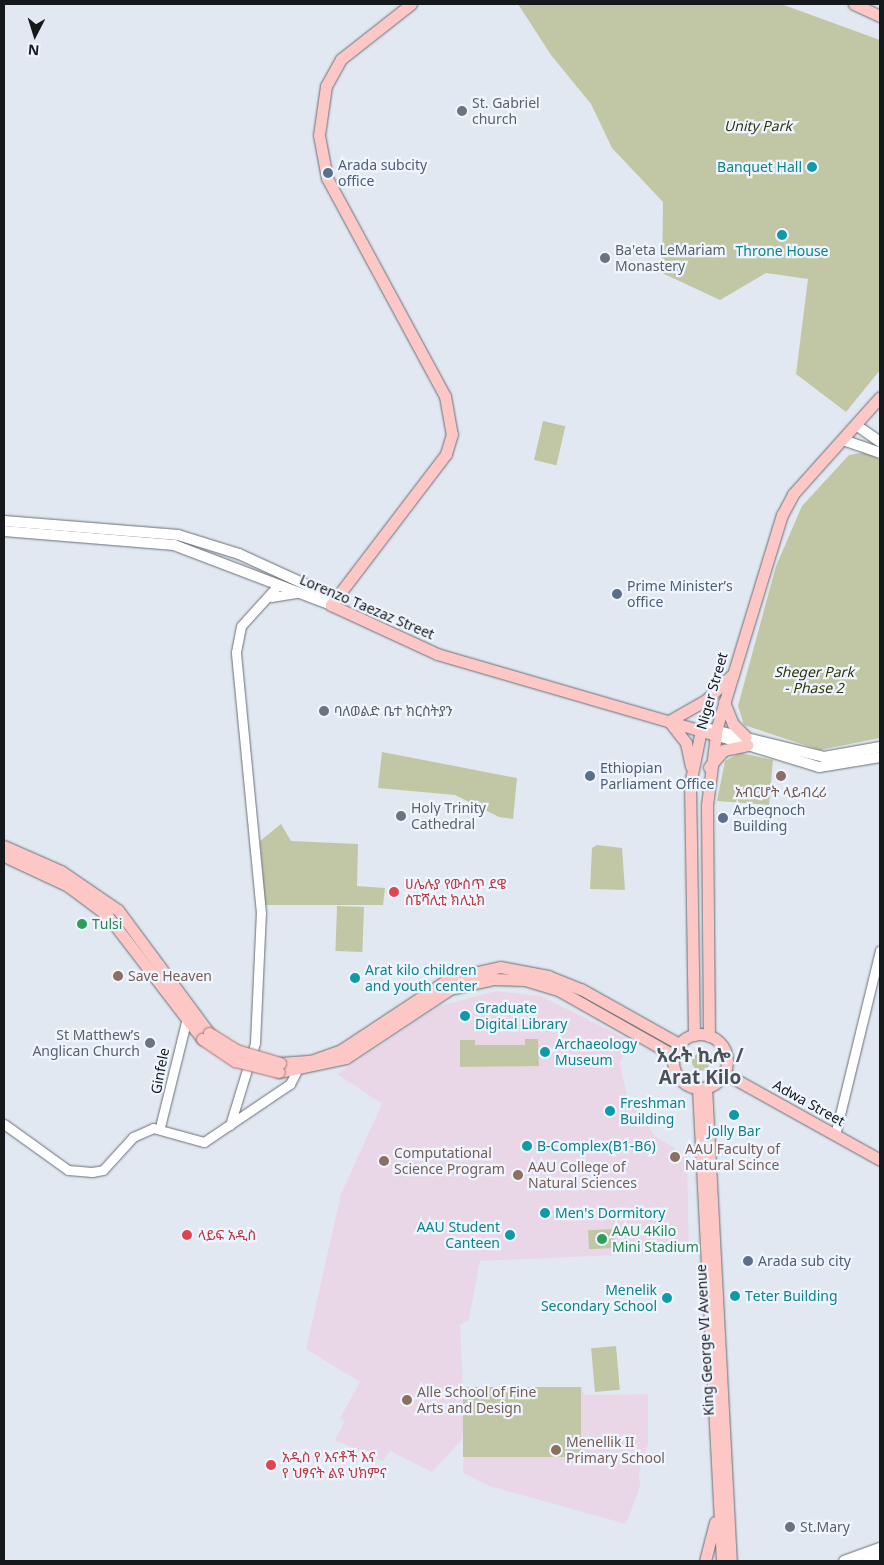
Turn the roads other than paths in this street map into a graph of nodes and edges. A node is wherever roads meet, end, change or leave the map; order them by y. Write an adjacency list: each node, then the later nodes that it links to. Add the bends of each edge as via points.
1 (411, 4): 14 (main road, via 351,47 332,73 320,114 321,160 327,178 420,346 450,407 452,424 446,454)
2 (854, 4): 3 (main road)
3 (880, 16)
4 (880, 397): 5 (main road, Niger Street)
5 (856, 424): 6 (main road, Niger Street); 7 (main road)
6 (843, 440): 8 (main road); 15 (main road, Niger Street, via 794,494 782,515)
7 (880, 442)
8 (880, 453)
9 (4, 521): 14 (main road, Lorenzo Taezaz Street, via 178,535 239,554)
10 (4, 531): 11 (main road, Lorenzo Taezaz Street, via 174,545)
11 (278, 585): 12 (main road, Lorenzo Taezaz Street); 13 (street)
12 (296, 593): 13 (street); 14 (main road, Lorenzo Taezaz Street)
13 (271, 597): 39 (street, via 241,626 236,652 261,913 255,1043)
14 (333, 602): 17 (main road, Lorenzo Taezaz Street, via 437,654)
15 (733, 674): 16 (main road, Niger Street); 17 (main road, via 706,700)
16 (724, 702): 19 (main road, Niger Street); 20 (main road, via 733,724)
17 (669, 721): 18 (main road, Lorenzo Taezaz Street); 25 (main road, via 686,743)
18 (701, 730): 19 (main road, Lorenzo Taezaz Street); 25 (main road, Niger Street)
19 (716, 731): 20 (main road); 24 (main road, Niger Street)
20 (747, 741): 23 (main road, via 808,755); 24 (main road, via 724,750)
21 (880, 747): 23 (main road)
22 (880, 757): 23 (main road)
23 (858, 759)
24 (708, 768): 31 (main road, Niger Street)
25 (691, 771): 30 (main road, Niger Street)
26 (4, 846): 29 (main road, via 61,871 118,910)
27 (4, 856): 29 (main road, via 33,866 107,915)
28 (880, 950): 41 (street)
29 (187, 1015): 34 (main road, bridge, via 236,1061); 40 (street, Ginfele)
30 (694, 1035): 31 (main road); 32 (main road)
31 (709, 1036): 36 (main road, via 724,1050)
32 (679, 1044): 33 (main road); 34 (main road, via 581,988 542,974 500,968 450,978 334,1052)
33 (673, 1055): 35 (main road, via 560,991 525,980 493,979 450,989 346,1058); 37 (main road, via 678,1076)
34 (279, 1068): 35 (main road)
35 (296, 1072): 39 (street, via 290,1084)
36 (724, 1073): 37 (main road); 41 (main road, Adwa Street)
37 (702, 1087): 43 (main road, King George VI Avenue); 48 (main road, King George VI Avenue)
38 (4, 1124): 40 (street, via 68,1170 82,1174 103,1170 126,1142)
39 (230, 1125): 40 (street, via 204,1142 187,1141)
40 (160, 1127)
41 (835, 1135): 42 (main road, Adwa Street)
42 (880, 1160)
43 (718, 1500): 46 (main road); 47 (main road, King George VI Avenue)
44 (880, 1548): 49 (main road)
45 (880, 1556): 50 (main road)
46 (705, 1561)
47 (722, 1561)
48 (731, 1561)
49 (844, 1561)
50 (866, 1561)

